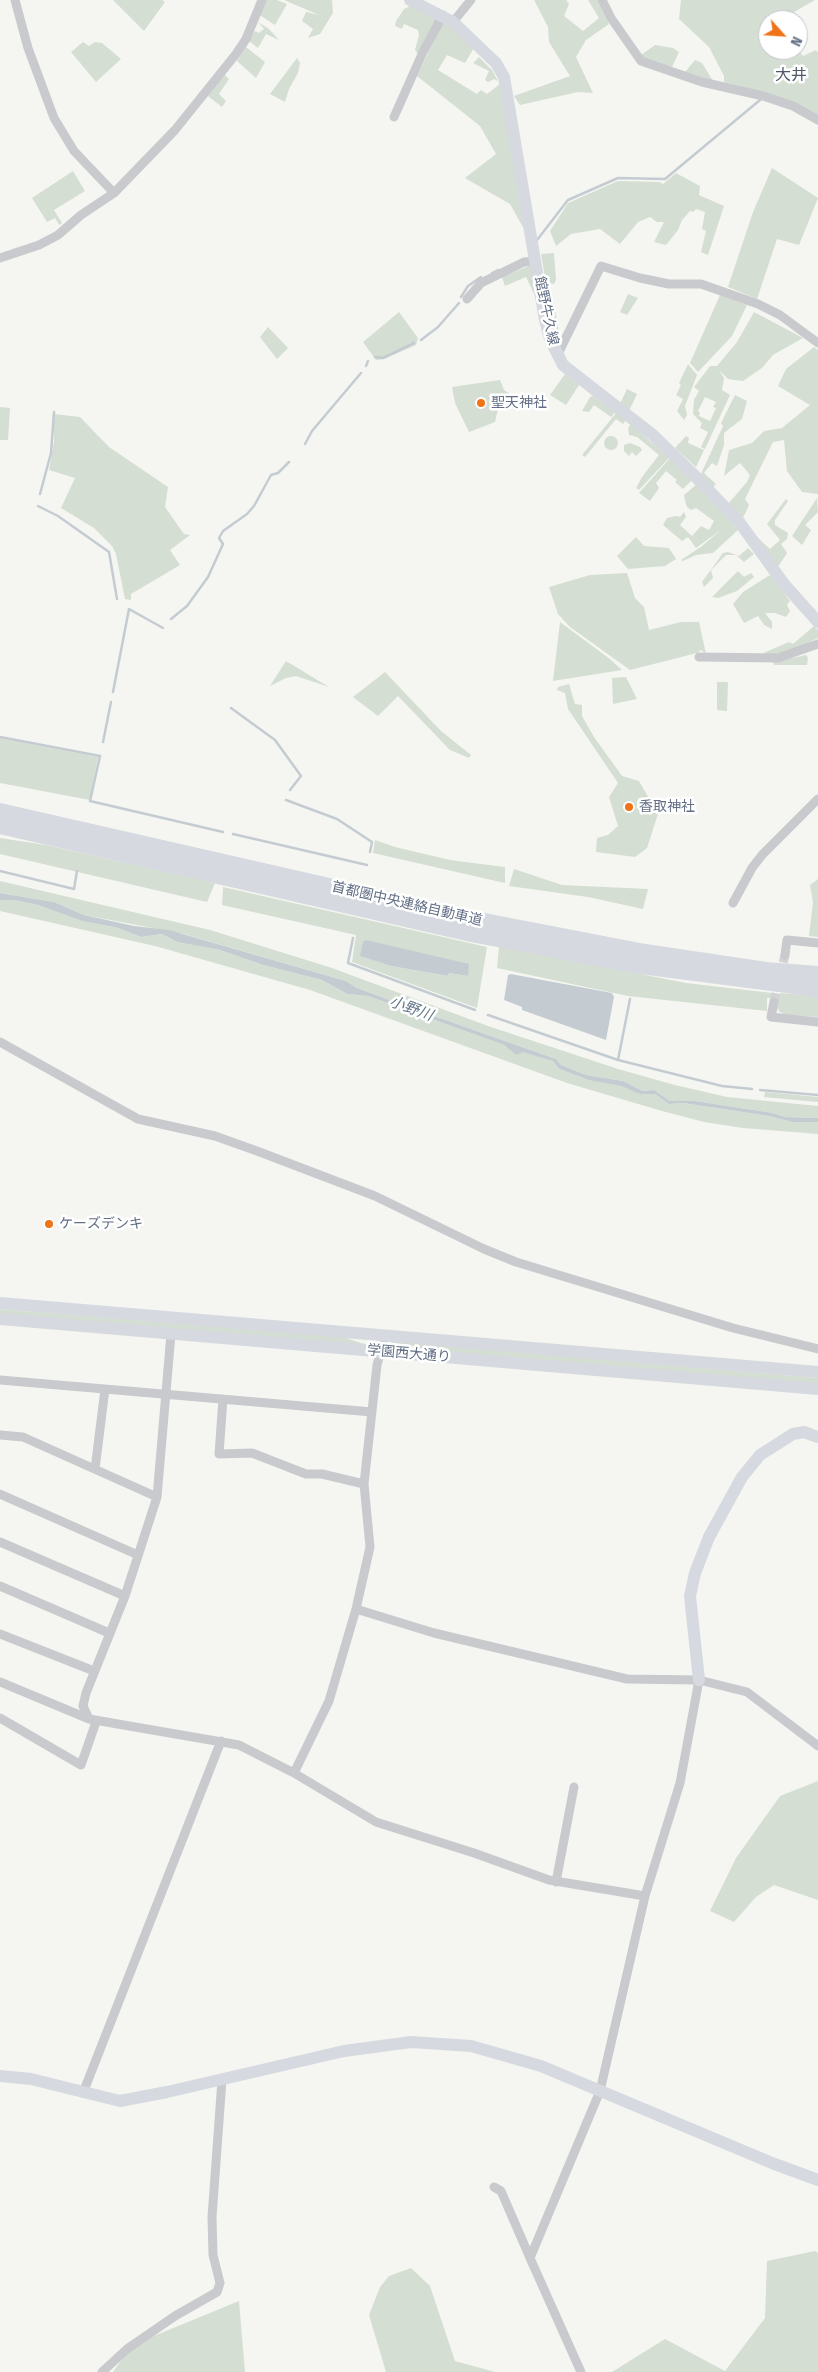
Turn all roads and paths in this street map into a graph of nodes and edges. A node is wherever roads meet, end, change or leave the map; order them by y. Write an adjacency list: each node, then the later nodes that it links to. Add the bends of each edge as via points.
1 (15, 0): 9 (street, via 28,48 54,118 74,151)
2 (262, 0): 9 (street, via 246,39 236,54 175,130)
3 (410, 0): 6 (main road, 館野牛久線)
4 (471, 0): 6 (street)
5 (602, 0): 8 (street, via 641,61 702,82 764,96 793,106)
6 (448, 19): 7 (street, via 423,52); 11 (main road, 館野牛久線, via 496,63 504,77)
7 (394, 117)
8 (818, 120)
9 (114, 193): 10 (street, via 58,235)
10 (0, 258)
11 (536, 261): 12 (street, via 524,262 481,283); 14 (main road, 館野牛久線, via 550,339)
12 (467, 299)
13 (817, 341): 14 (street, via 780,315 753,302 700,284 659,282 601,266)
14 (557, 356): 15 (main road, 館野牛久線, via 566,369 652,435 704,485 740,524 784,584)
15 (818, 622)
16 (818, 644): 17 (street, via 778,658)
17 (699, 657)
18 (818, 799): 21 (street, via 762,855)
19 (0, 811): 24 (highway, 首都圏中央連絡自動車道, via 474,919 645,952 766,970)
20 (0, 826): 25 (highway, 首都圏中央連絡自動車道, via 471,934 633,965)
21 (733, 903)
22 (818, 943): 23 (street, via 787,940)
23 (785, 955)
24 (818, 974)
25 (818, 990)
26 (774, 1002): 27 (street, via 771,1017)
27 (818, 1022)
28 (0, 1042): 33 (street, via 138,1119 215,1136 266,1154 375,1196 516,1262 733,1328)
29 (0, 1303): 32 (main road, 学園西大通り)
30 (0, 1319): 31 (main road, 学園西大通り)
31 (171, 1334): 34 (main road, 学園西大通り); 39 (street)
32 (385, 1336): 34 (street); 35 (main road, 学園西大通り)
33 (818, 1349)
34 (381, 1352): 38 (main road, 学園西大通り); 41 (street)
35 (818, 1372)
36 (0, 1380): 37 (street)
37 (105, 1389): 39 (street); 44 (street)
38 (818, 1389)
39 (168, 1394): 40 (street); 47 (street)
40 (224, 1399): 41 (street); 45 (street, via 219,1454 252,1453 306,1474 322,1474)
41 (372, 1412): 45 (street)
42 (0, 1435): 44 (street, via 23,1436)
43 (818, 1437): 56 (main road, via 804,1432 793,1434 760,1455 742,1476 709,1537 690,1596)
44 (95, 1469): 47 (street)
45 (364, 1484): 52 (street, via 370,1547)
46 (0, 1494): 49 (street)
47 (157, 1497): 49 (street)
48 (0, 1542): 51 (street)
49 (138, 1555): 51 (street)
50 (0, 1586): 53 (street)
51 (125, 1596): 53 (street)
52 (356, 1610): 56 (street, via 434,1633 627,1679); 62 (street, via 329,1701)
53 (109, 1633): 55 (street)
54 (0, 1634): 55 (street)
55 (94, 1671): 59 (street, via 83,1706)
56 (699, 1680): 61 (street, via 747,1692); 65 (street, via 680,1783)
57 (0, 1682): 59 (street)
58 (0, 1718): 59 (street, via 81,1765)
59 (92, 1721): 60 (street)
60 (221, 1741): 62 (street, via 239,1745); 69 (street)
61 (818, 1746)
62 (294, 1773): 64 (street, via 376,1822)
63 (574, 1787): 64 (street)
64 (556, 1882): 65 (street)
65 (645, 1896): 68 (street)
66 (0, 2076): 69 (main road, via 30,2079)
67 (222, 2080): 68 (main road, via 344,2051 411,2042 470,2046 541,2066); 69 (main road, via 120,2101); 73 (street, via 212,2217 213,2255 220,2283 217,2292 127,2349)
68 (600, 2091): 70 (main road); 72 (street)
69 (83, 2093)
70 (818, 2180)
71 (494, 2187): 72 (street, via 501,2191)
72 (530, 2258): 74 (street)
73 (102, 2372)
74 (581, 2372)

